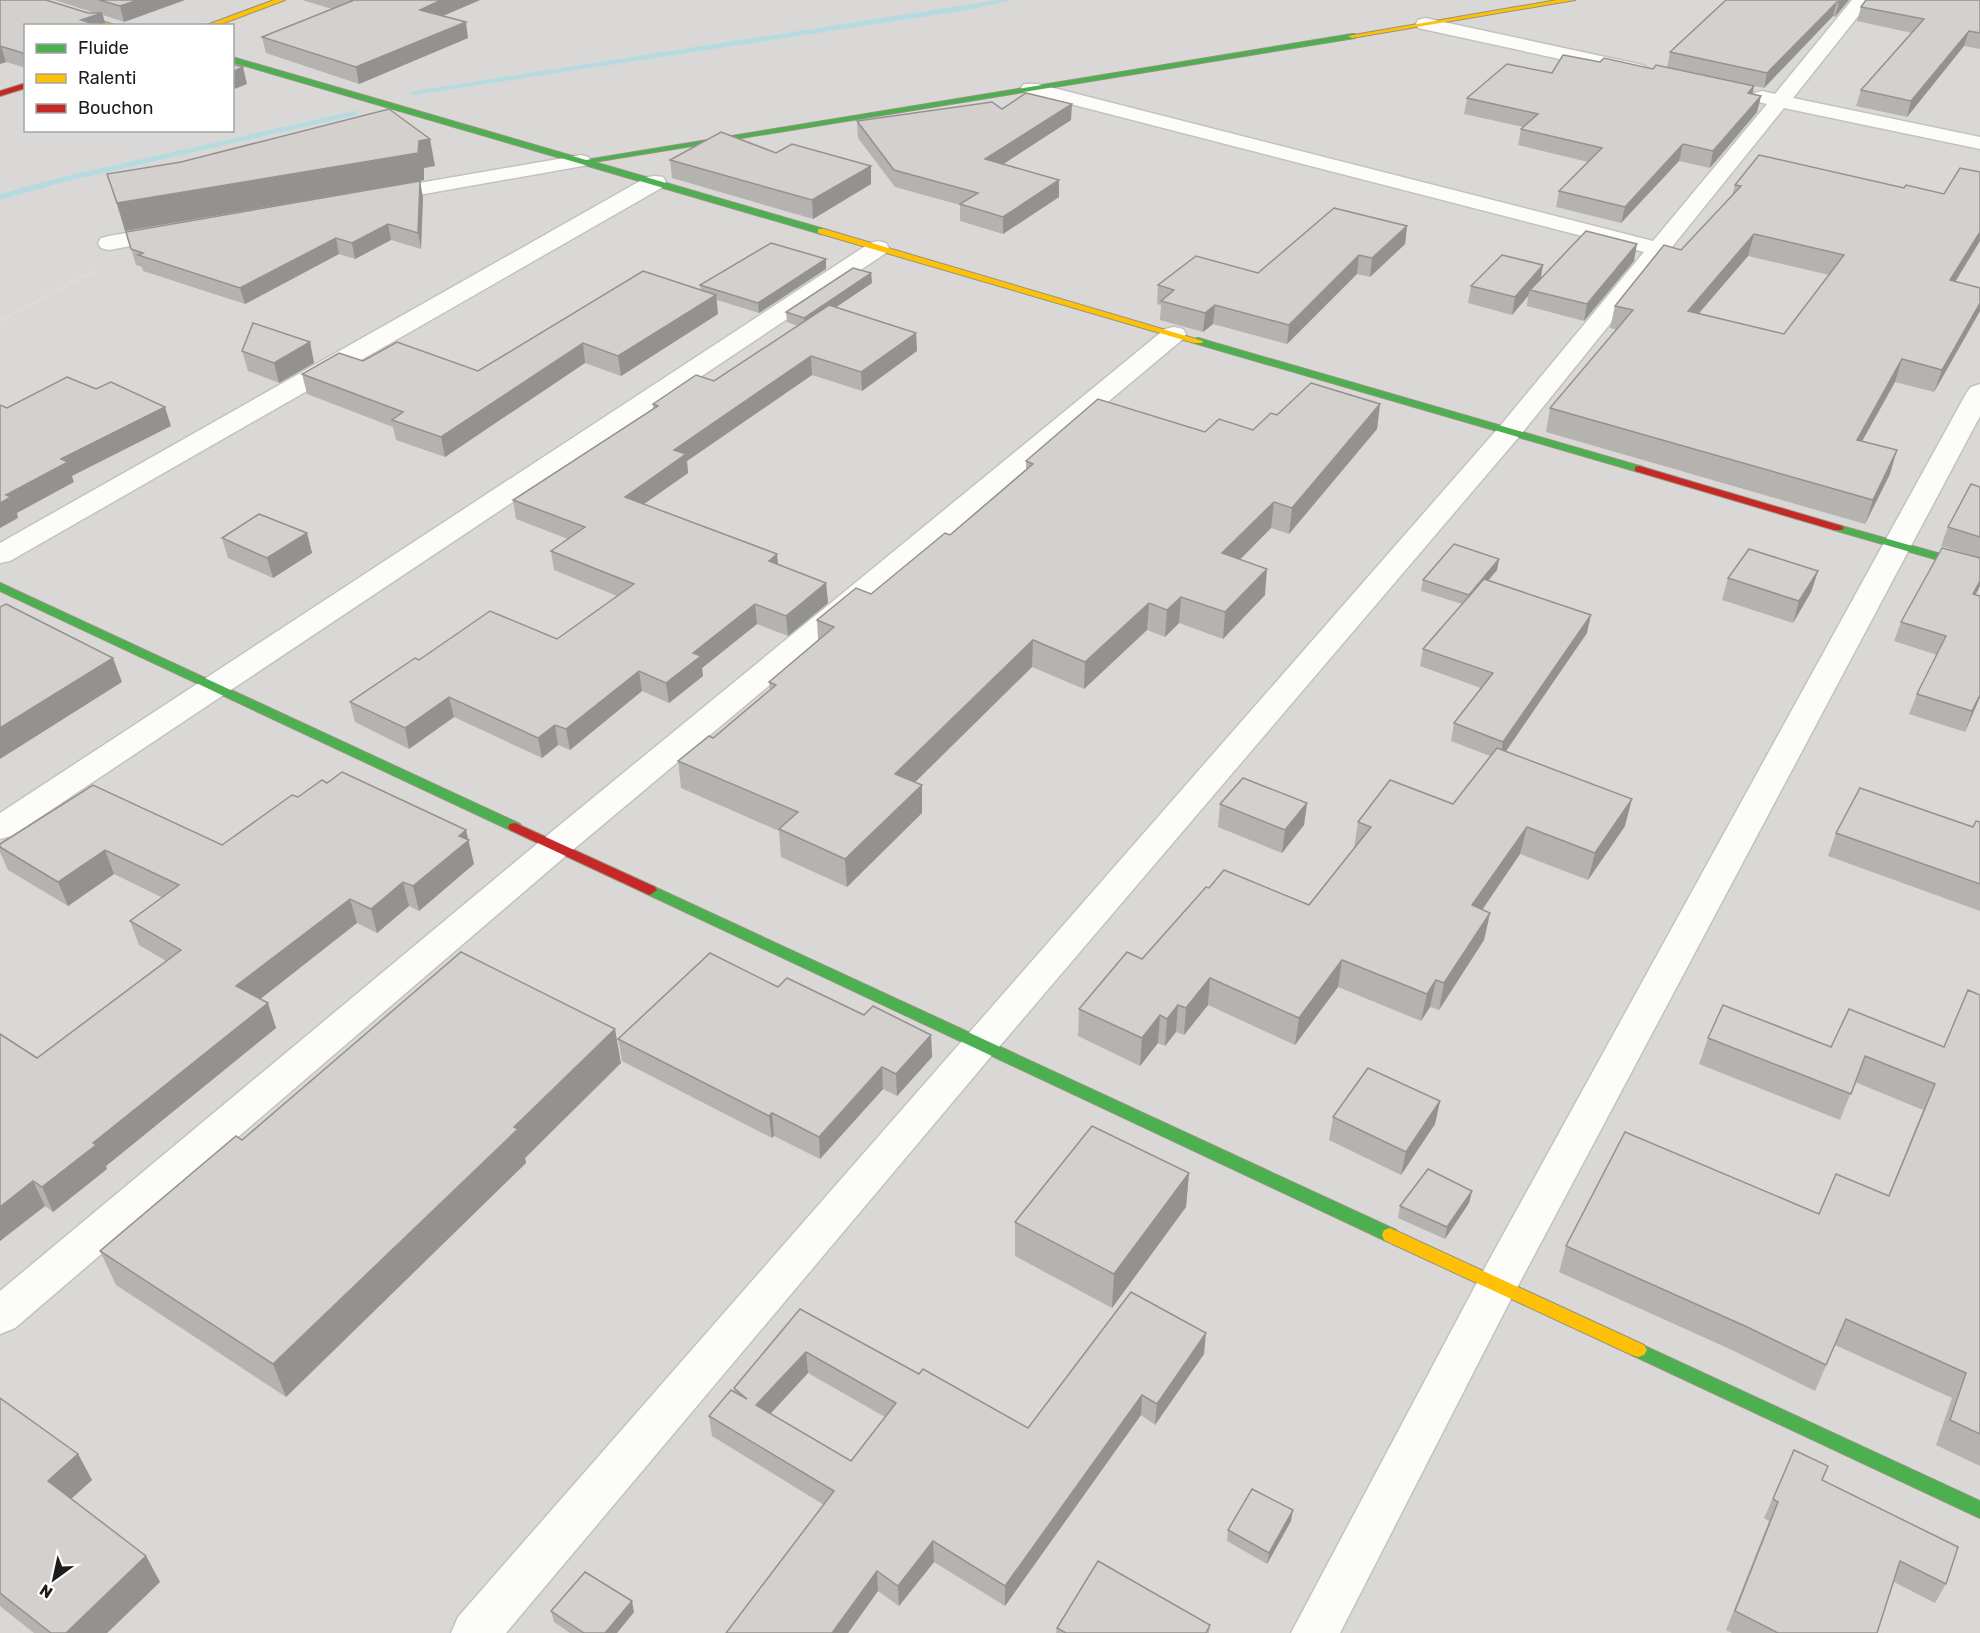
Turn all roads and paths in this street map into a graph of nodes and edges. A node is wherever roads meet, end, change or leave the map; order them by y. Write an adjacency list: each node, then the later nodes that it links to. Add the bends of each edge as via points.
1 (26, 0): 5 (street)
2 (281, 0): 6 (street)
3 (1571, 0): 7 (street)
4 (1862, 0): 14 (street)
5 (108, 24)
6 (213, 24)
7 (1425, 24): 9 (street); 11 (street)
8 (234, 60): 16 (street)
9 (1653, 73)
10 (24, 86): 13 (street)
11 (1031, 88): 16 (street); 22 (street)
12 (1744, 93): 14 (street)
13 (0, 94)
14 (1779, 101): 15 (street); 22 (street)
15 (1980, 143)
16 (581, 161): 17 (street); 18 (street)
17 (655, 183): 21 (street); 29 (street)
18 (357, 200)
19 (192, 228): 20 (street)
20 (109, 243)
21 (878, 248): 25 (street); 32 (street)
22 (1658, 249): 27 (street)
23 (105, 265): 24 (path)
24 (0, 321)
25 (1174, 334): 27 (street); 34 (street)
26 (1980, 393): 28 (street)
27 (1509, 432): 28 (street); 35 (street)
28 (1898, 545): 30 (street); 36 (street)
29 (0, 555)
30 (1980, 569)
31 (0, 586): 32 (street)
32 (214, 687): 33 (street); 34 (street)
33 (0, 828)
34 (556, 846): 35 (street); 37 (street)
35 (980, 1044): 36 (street); 39 (street)
36 (1497, 1285): 38 (street); 40 (street)
37 (0, 1316)
38 (1980, 1510)
39 (476, 1633)
40 (1315, 1633)

